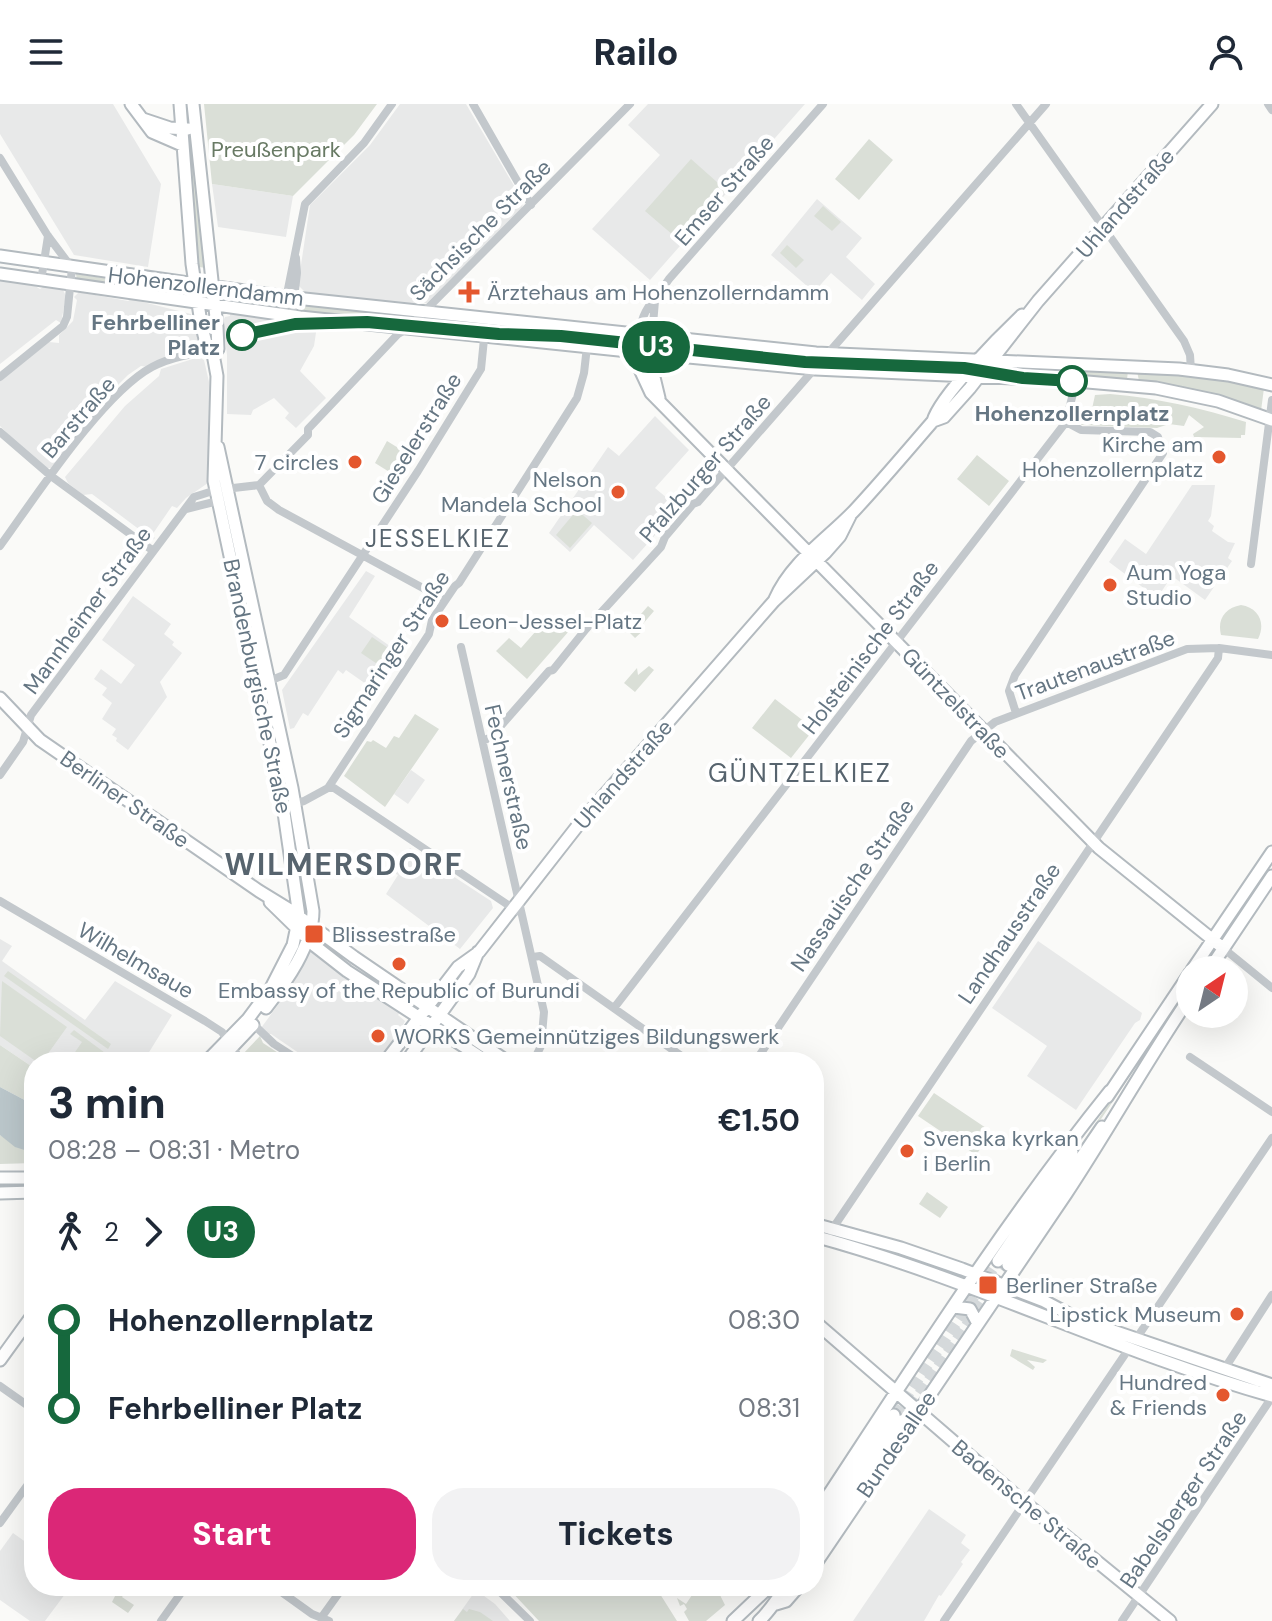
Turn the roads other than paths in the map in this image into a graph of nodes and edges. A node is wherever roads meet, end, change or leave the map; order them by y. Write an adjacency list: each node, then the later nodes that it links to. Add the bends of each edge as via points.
1 (131, 104): 13 (main road)
2 (180, 104): 15 (main road)
3 (193, 104): 16 (main road)
4 (392, 104): 30 (street, via 364,143 305,204)
5 (473, 104): 19 (street)
6 (630, 104): 19 (street, Sächsische Straße)
7 (823, 104): 31 (street, Emser Straße)
8 (1016, 104): 14 (street)
9 (1046, 104): 14 (street, Pfalzburger Straße)
10 (1212, 104): 20 (main road, Uhlandstraße)
11 (1268, 104): 12 (street)
12 (1272, 110)
13 (142, 119): 15 (main road); 17 (main road, via 152,132)
14 (1029, 123): 20 (street); 47 (street, Pfalzburger Straße)
15 (181, 129): 16 (main road); 17 (main road)
16 (195, 129): 29 (main road)
17 (182, 145): 27 (main road)
18 (0, 158): 21 (street)
19 (531, 205): 35 (street, Sächsische Straße)
20 (1102, 228): 32 (main road, Uhlandstraße); 51 (street, via 1184,341)
21 (48, 236): 23 (street); 24 (street)
22 (0, 256): 23 (main road, Hohenzollerndamm)
23 (43, 263): 24 (main road, Hohenzollerndamm); 26 (street)
24 (72, 268): 27 (main road, Hohenzollerndamm); 28 (street)
25 (0, 274): 26 (main road, Hohenzollerndamm)
26 (41, 281): 28 (main road, Hohenzollerndamm)
27 (195, 285): 29 (main road, Hohenzollerndamm); 33 (main road)
28 (71, 286): 33 (main road, Hohenzollerndamm); 54 (street, via 63,326)
29 (212, 288): 30 (main road, Hohenzollerndamm); 34 (main road)
30 (290, 297): 35 (main road, Hohenzollerndamm); 36 (street)
31 (655, 301): 40 (street, Emser Straße, via 643,313); 42 (street)
32 (1038, 301): 48 (main road, Uhlandstraße); 49 (main road, Uhlandstraße)
33 (198, 304): 34 (main road, Hohenzollerndamm); 46 (main road)
34 (214, 305): 36 (main road, Hohenzollerndamm); 46 (main road, via 218,349)
35 (423, 312): 37 (main road, Hohenzollerndamm); 38 (street, Sächsische Straße)
36 (287, 315): 38 (main road, Hohenzollerndamm)
37 (486, 319): 39 (main road, Hohenzollerndamm); 41 (street, Gieselerstraße)
38 (408, 328): 41 (main road, Hohenzollerndamm); 65 (street, Sächsische Straße)
39 (589, 329): 40 (main road, Hohenzollerndamm); 43 (street, Sigmaringer Straße)
40 (639, 334): 42 (main road, Hohenzollerndamm); 44 (main road, Güntzelstraße)
41 (485, 336): 43 (main road, Hohenzollerndamm); 69 (street, Gieselerstraße, via 481,369)
42 (652, 336): 45 (main road); 47 (main road, Hohenzollerndamm)
43 (587, 346): 44 (main road, Hohenzollerndamm); 72 (street, Sigmaringer Straße, via 577,398)
44 (637, 351): 45 (main road, Hohenzollerndamm); 57 (main road, Güntzelstraße, via 642,377)
45 (651, 353): 50 (main road, Hohenzollerndamm); 57 (main road)
46 (213, 354): 64 (street, Barstraße, via 164,362 135,379); 66 (main road, Brandenburgische Straße)
47 (828, 354): 49 (main road, Hohenzollerndamm); 50 (street, Pfalzburger Straße)
48 (995, 359): 49 (main road, Hohenzollerndamm); 51 (main road, Hohenzollerndamm); 53 (main road, Uhlandstraße)
49 (980, 360): 52 (main road, Uhlandstraße)
50 (815, 369): 52 (main road, Hohenzollerndamm); 63 (street, Pfalzburger Straße)
51 (1191, 370): 56 (main road, Hohenzollerndamm)
52 (966, 376): 53 (main road, Hohenzollerndamm); 60 (main road, Uhlandstraße, via 936,410)
53 (981, 376): 55 (main road, Hohenzollerndamm); 60 (main road, Uhlandstraße, via 944,417)
54 (0, 377)
55 (1076, 381): 59 (main road, Hohenzollerndamm, via 1177,391); 61 (street)
56 (1272, 385)
57 (659, 398): 63 (main road, Güntzelstraße)
58 (1272, 400): 59 (street)
59 (1270, 420): 71 (street)
60 (933, 421): 70 (main road, Uhlandstraße, via 851,514 840,536)
61 (1066, 422): 73 (street, Holsteinische Straße); 79 (street, via 1081,430 1150,432 1163,449 1015,675 1009,691)
62 (0, 432): 64 (street)
63 (727, 469): 70 (main road, Güntzelstraße); 82 (street, Pfalzburger Straße, via 553,670)
64 (51, 476): 67 (street, Barstraße); 68 (street)
65 (259, 485): 66 (street); 69 (street, via 279,510)
66 (221, 494): 68 (street, Mannheimer Straße, via 194,497); 77 (main road, Brandenburgische Straße); 85 (main road, Brandenburgische Straße)
67 (0, 546)
68 (152, 550): 80 (street, Mannheimer Straße, via 31,715)
69 (364, 555): 72 (street); 77 (street, Gieselerstraße, via 284,675)
70 (813, 557): 73 (main road, Güntzelstraße); 91 (main road, Uhlandstraße, via 782,583 774,601 579,824)
71 (1251, 564)
72 (445, 600): 84 (street, Sigmaringer Straße, via 430,633)
73 (896, 642): 81 (main road, Güntzelstraße); 107 (street, Holsteinische Straße)
74 (461, 647): 82 (street, Fechnerstraße)
75 (1219, 648): 76 (street, Trautenaustraße); 79 (street, Trautenaustraße, via 1174,653); 86 (street, Landhausstraße, via 1218,658)
76 (1272, 655)
77 (269, 681): 85 (main road, Brandenburgische Straße)
78 (0, 698): 80 (main road, Berliner Straße)
79 (1016, 713): 81 (street, Trautenaustraße)
80 (27, 729): 83 (street, Mannheimer Straße); 89 (main road, Berliner Straße)
81 (982, 730): 86 (main road, Güntzelstraße); 124 (street, Nassauische Straße)
82 (483, 741): 91 (street, Fechnerstraße)
83 (0, 775)
84 (328, 788): 85 (street); 91 (street)
85 (289, 804): 93 (main road, Brandenburgische Straße); 95 (main road, Brandenburgische Straße)
86 (1093, 842): 98 (main road, Güntzelstraße); 135 (street, Landhausstraße)
87 (1272, 852): 92 (main road, Bundesallee)
88 (1272, 876): 94 (main road)
89 (259, 891): 93 (main road, Berliner Straße); 96 (main road, Berliner Straße)
90 (0, 901): 113 (street, Wilhelmsaue, via 205,1021)
91 (518, 908): 100 (main road, Uhlandstraße); 103 (street, Fechnerstraße)
92 (1234, 908): 94 (main road); 98 (main road, Bundesallee)
93 (299, 916): 95 (main road, Berliner Straße); 96 (main road, Brandenburgische Straße)
94 (1245, 916): 99 (main road)
95 (312, 926): 97 (main road); 106 (main road, Berliner Straße)
96 (298, 930): 97 (main road, Berliner Straße); 113 (main road, via 271,988)
97 (307, 939): 110 (main road, Berliner Straße); 111 (main road, via 283,985)
98 (1212, 940): 99 (main road, Güntzelstraße); 101 (main road, Bundesallee)
99 (1223, 948): 102 (main road); 104 (street, Güntzelstraße)
100 (479, 952): 106 (main road, Uhlandstraße, via 458,967); 108 (main road, Uhlandstraße)
101 (1201, 956)
102 (1218, 956)
103 (533, 957): 107 (street, via 540,956); 122 (street, Fechnerstraße, via 544,1012)
104 (1272, 988)
105 (1176, 993): 126 (main road, Bundesallee)
106 (427, 1007): 108 (main road, Berliner Straße); 110 (main road, Uhlandstraße)
107 (614, 1008): 123 (street)
108 (439, 1016): 112 (main road, Uhlandstraße); 121 (main road, Berliner Straße)
109 (1176, 1018): 127 (main road, Bundesallee)
110 (419, 1019): 112 (main road, Berliner Straße); 118 (main road, Uhlandstraße)
111 (253, 1024): 113 (main road); 117 (street)
112 (431, 1026): 119 (main road, Uhlandstraße); 120 (main road, Berliner Straße)
113 (230, 1044): 114 (main road); 115 (main road); 116 (street, Wilhelmsaue)
114 (219, 1052)
115 (225, 1052)
116 (235, 1052)
117 (286, 1052)
118 (393, 1052)
119 (413, 1052)
120 (472, 1052)
121 (493, 1052)
122 (538, 1052)
123 (676, 1052)
124 (762, 1052)
125 (1190, 1057): 128 (street)
126 (1110, 1091): 127 (main road, Bundesallee, via 1003,1263); 137 (main road, Bundesallee)
127 (1124, 1098): 138 (main road, Bundesallee)
128 (1272, 1112)
129 (1272, 1138): 146 (street)
130 (0, 1178): 131 (main road)
131 (24, 1178)
132 (24, 1192): 133 (main road)
133 (0, 1193)
134 (824, 1230): 135 (main road)
135 (830, 1234): 136 (main road); 137 (main road, via 901,1248); 139 (main road)
136 (824, 1235)
137 (976, 1275): 138 (main road); 139 (main road, Bundesallee)
138 (1004, 1285): 141 (main road, Bundesallee); 146 (main road)
139 (968, 1286): 141 (main road); 142 (main road, Bundesallee)
140 (1272, 1295): 148 (street)
141 (995, 1296): 143 (main road, Bundesallee); 146 (main road)
142 (954, 1307): 143 (main road, via 970,1309); 151 (main road, Bundesallee)
143 (977, 1322): 154 (main road, Bundesallee)
144 (24, 1327): 147 (main road)
145 (824, 1330): 151 (main road, Badensche Straße)
146 (1133, 1343): 148 (main road); 152 (main road); 158 (street)
147 (0, 1360)
148 (1225, 1368): 149 (main road)
149 (1272, 1385)
150 (0, 1386): 153 (street)
151 (897, 1394): 154 (main road, Badensche Straße); 157 (main road, Bundesallee)
152 (1272, 1397): 171 (street, Babelsberger Straße)
153 (24, 1403)
154 (919, 1412): 158 (main road, Badensche Straße); 163 (main road, Bundesallee)
155 (24, 1490): 161 (street)
156 (824, 1494): 157 (street)
157 (828, 1497): 159 (main road, Bundesallee)
158 (1024, 1502): 171 (main road, Badensche Straße); 178 (street)
159 (824, 1503)
160 (824, 1520): 162 (main road, Bundesallee, via 898,1418)
161 (0, 1523)
162 (824, 1534)
163 (824, 1551)
164 (179, 1596): 175 (street)
165 (288, 1596): 173 (street)
166 (337, 1596): 173 (street)
167 (504, 1596): 176 (street)
168 (759, 1596): 177 (main road)
169 (779, 1596): 172 (main road)
170 (790, 1596): 172 (main road)
171 (1139, 1596): 179 (street, Babelsberger Straße); 180 (main road, Badensche Straße)
172 (776, 1604): 174 (main road)
173 (321, 1619)
174 (764, 1620)
175 (161, 1621)
176 (530, 1621)
177 (733, 1621)
178 (944, 1621)
179 (1122, 1621)
180 (1170, 1621)

